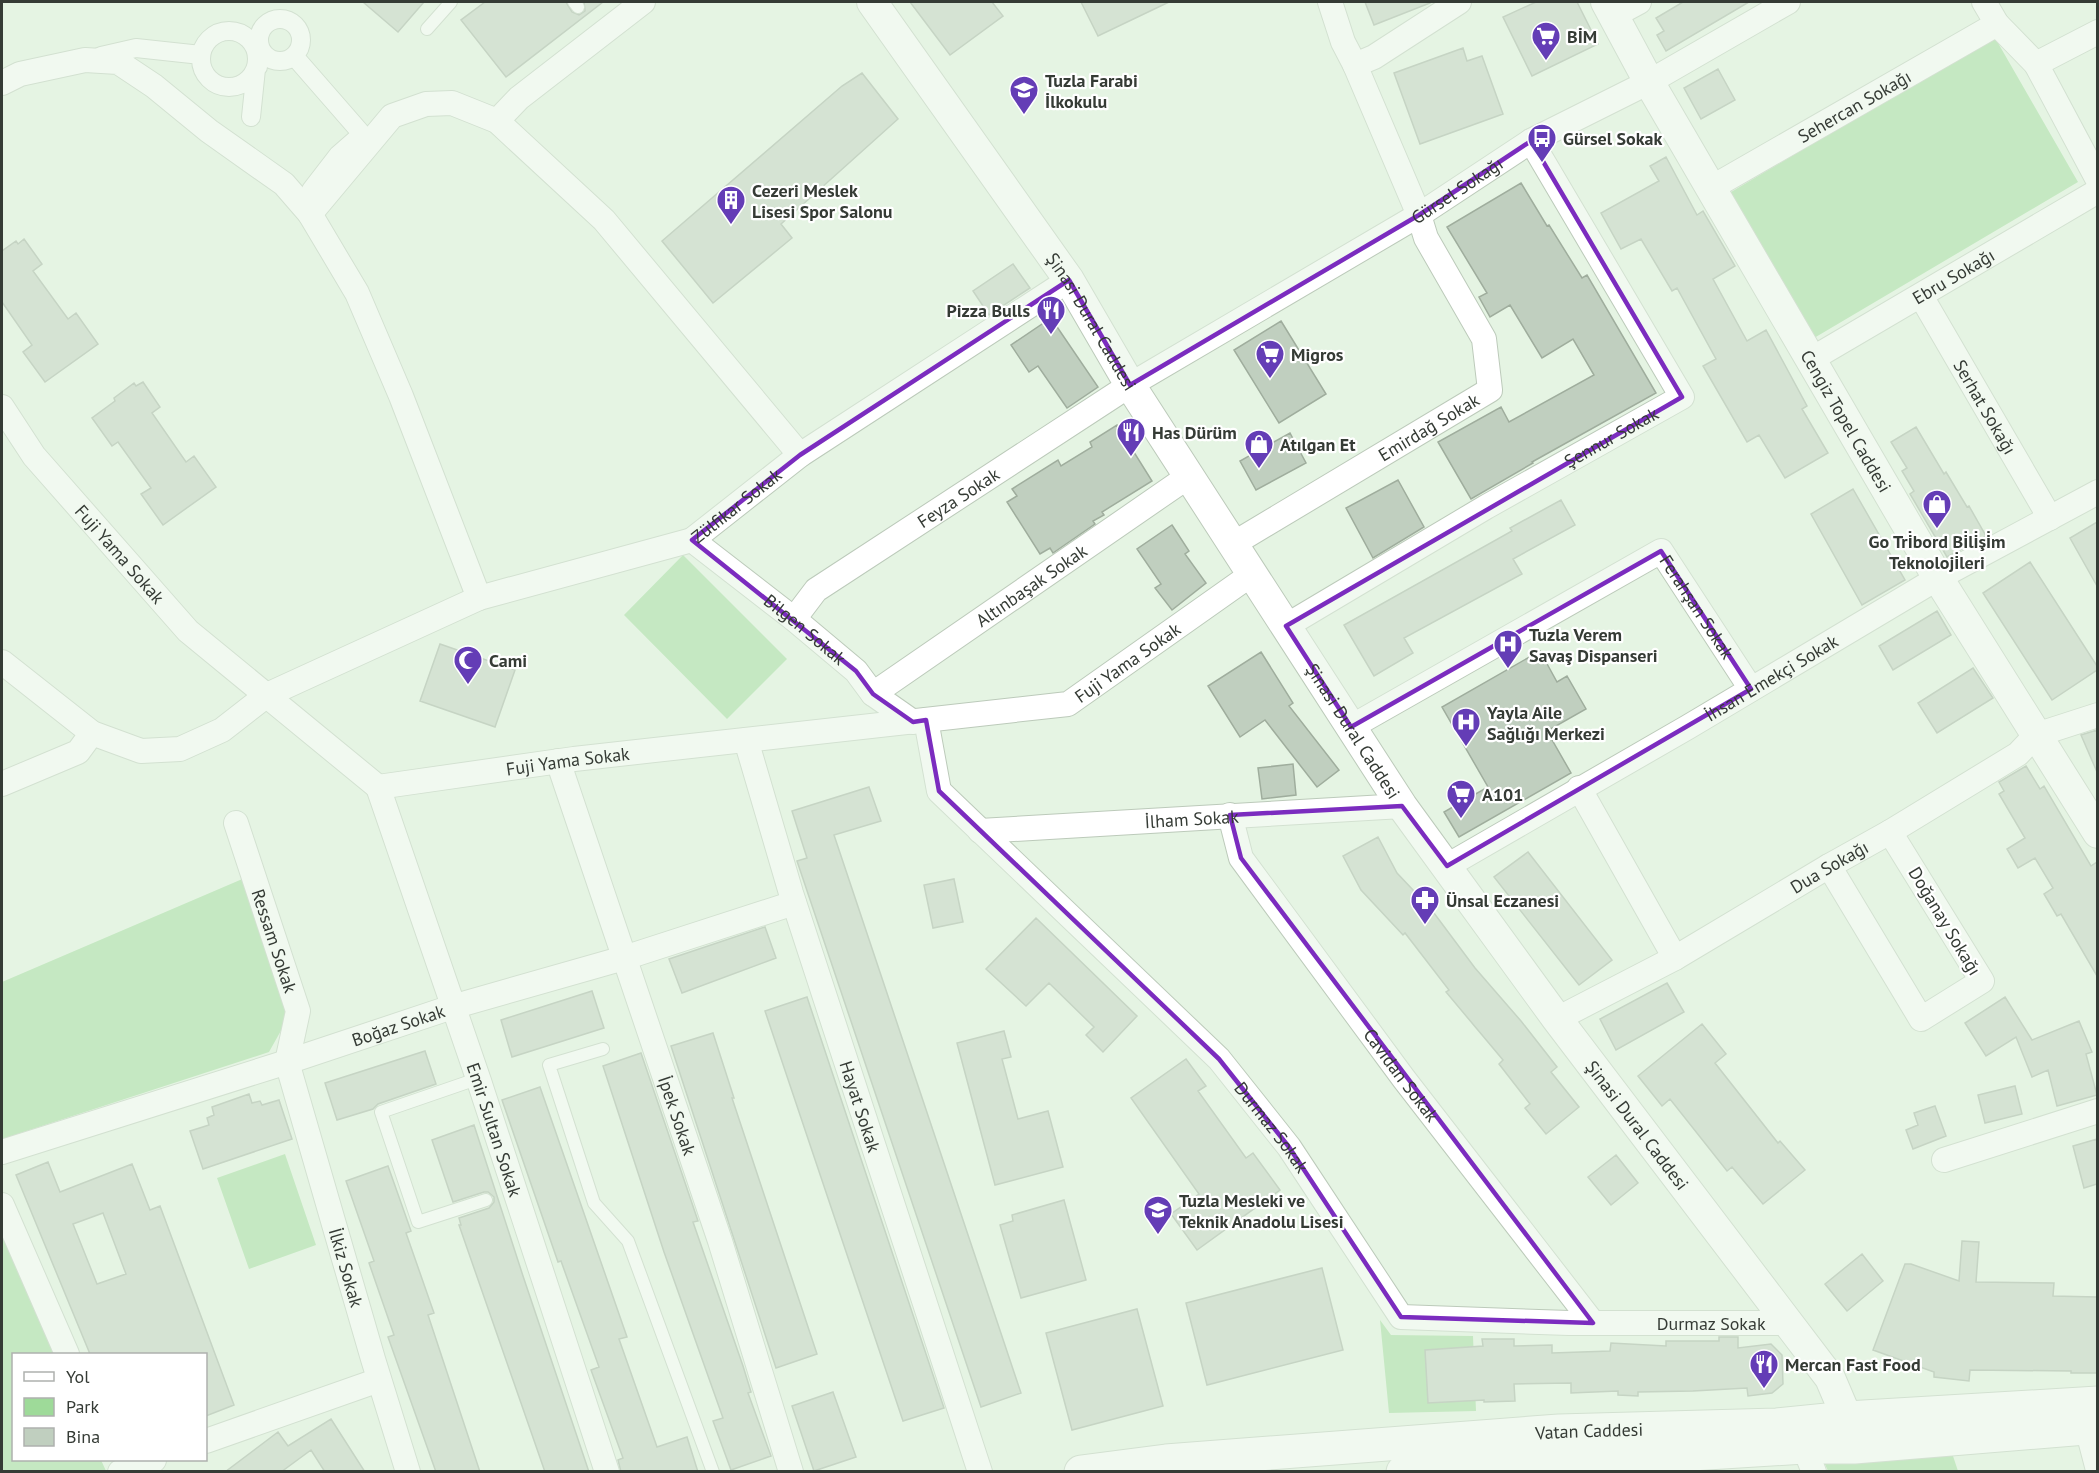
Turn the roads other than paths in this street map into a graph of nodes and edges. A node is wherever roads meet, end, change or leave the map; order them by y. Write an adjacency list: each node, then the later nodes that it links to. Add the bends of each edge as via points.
1 (451, 2): 11 (lane)
2 (643, 2): 22 (street, via 519,98)
3 (872, 2): 31 (street, Şinasi Dural Caddesi)
4 (1330, 2): 18 (street)
5 (1459, 2): 18 (street, via 1374,57)
6 (1639, 2): 9 (street)
7 (1788, 2): 19 (street, Gürsel Sokağı)
8 (1984, 2): 10 (street)
9 (1609, 9): 19 (street, Cengiz Topel Caddesi)
10 (1997, 24): 17 (street); 26 (street, Sehercan Sokağı)
11 (427, 29)
12 (2097, 32): 17 (street)
13 (201, 55): 15 (street, via 136,48); 16 (street, via 210,38 218,33 236,32 252,42 257,60); 16 (street, via 201,64 210,80 226,87 244,83)
14 (294, 56): 16 (street); 16 (street, via 301,45 299,31 290,21 269,22 261,33); 23 (street)
15 (85, 60): 20 (street, via 20,74); 29 (street, via 118,62 154,86 284,184)
16 (262, 63): 21 (street)
17 (2036, 64): 25 (street)
18 (1355, 65): 30 (street)
19 (1649, 82): 24 (street, Gürsel Sokağı); 26 (street, Cengiz Topel Caddesi)
20 (2, 83)
21 (251, 117)
22 (497, 121): 23 (street, via 452,104 426,104 392,116); 36 (street, via 604,220)
23 (366, 137): 27 (street, via 338,155); 29 (street)
24 (1531, 141): 30 (street, Gürsel Sokağı); 46 (street, Şennur Sokak, via 1682,397)
25 (2097, 180)
26 (1711, 188): 33 (street, Cengiz Topel Caddesi)
27 (311, 190)
28 (2097, 191): 32 (street, Ebru Sokağı)
29 (310, 214): 44 (street, via 357,293)
30 (1419, 214): 34 (street, Gürsel Sokağı); 41 (street, Emirdağ Sokak, via 1426,238 1484,339 1490,390)
31 (1069, 280): 34 (street, Şinasi Dural Caddesi); 36 (street, Zülfikar Sokak)
32 (1921, 296): 33 (street, Ebru Sokağı); 39 (street, Serhat Sokağı)
33 (1810, 360): 43 (street, Cengiz Topel Caddesi)
34 (1131, 385): 37 (street, Şinasi Dural Caddesi); 45 (street, Feyza Sokak, via 816,590)
35 (2, 407): 50 (street, Fuji Yama Sokak, via 34,456 188,631)
36 (800, 455): 40 (street, Zülfikar Sokak)
37 (1189, 476): 41 (street, Şinasi Dural Caddesi); 49 (street, Altınbaşak Sokak)
38 (2097, 492): 39 (street, İhsan Emekçi Sokak)
39 (2050, 518): 43 (street, İhsan Emekçi Sokak)
40 (692, 540): 44 (street, Zülfikar Sokak); 45 (street, Bilgen Sokak)
41 (1233, 544): 42 (street, Şinasi Dural Caddesi)
42 (1252, 574): 46 (street, Şinasi Dural Caddesi); 52 (street, Fuji Yama Sokak, via 1068,704)
43 (1938, 578): 48 (street, İhsan Emekçi Sokak); 55 (street, Cengiz Topel Caddesi)
44 (479, 598): 50 (street, Zülfikar Sokak)
45 (795, 619): 49 (street, Bilgen Sokak, via 856,671)
46 (1286, 626): 53 (street, Şinasi Dural Caddesi)
47 (2, 662): 54 (street)
48 (1751, 689): 53 (street, Ferahşan Sokak, via 1661,551); 60 (street, İhsan Emekçi Sokak)
49 (873, 694): 52 (street, Bilgen Sokak)
50 (267, 695): 54 (street, Zülfikar Sokak, via 222,730 180,749 141,751); 59 (street, Fuji Yama Sokak)
51 (2097, 715): 55 (street, Dua Sokağı)
52 (919, 721): 56 (street, Fuji Yama Sokak); 64 (street, Durmaz Sokak, via 939,791)
53 (1351, 727): 61 (street, Şinasi Dural Caddesi)
54 (92, 733): 58 (street, via 78,752)
55 (2036, 735): 65 (street, Dua Sokağı, via 2018,754); 66 (street, Cengiz Topel Caddesi)
56 (746, 740): 57 (street, Fuji Yama Sokak); 69 (street, Hayat Sokak)
57 (558, 761): 59 (street, Fuji Yama Sokak); 70 (street, İpek Sokak)
58 (2, 784)
59 (378, 787): 72 (street, Emir Sultan Sokak)
60 (1579, 788): 67 (street, İhsan Emekçi Sokak); 71 (street)
61 (1402, 806): 62 (street, İlham Sokak); 67 (street, Şinasi Dural Caddesi)
62 (1230, 815): 64 (street, İlham Sokak); 82 (street, Cavidan Sokak, via 1241,858 1404,1079)
63 (236, 823): 75 (street, Ressam Sokak, via 298,1011)
64 (980, 831): 82 (street, Durmaz Sokak, via 1219,1059 1289,1147 1401,1317)
65 (1890, 832): 68 (street, Dua Sokağı); 68 (street, Doğanay Sokağı, via 1982,981 1921,1019)
66 (2097, 833)
67 (1446, 866): 73 (street, Şinasi Dural Caddesi)
68 (1829, 866): 71 (street, Dua Sokağı)
69 (794, 903): 70 (street, Boğaz Sokak); 99 (street, Hayat Sokak)
70 (624, 958): 72 (street, Boğaz Sokak); 98 (street, İpek Sokak, via 720,1241)
71 (1675, 958): 73 (street, Dua Sokağı)
72 (452, 1007): 75 (street, Boğaz Sokak); 76 (street, Emir Sultan Sokak)
73 (1557, 1019): 83 (street, Şinasi Dural Caddesi)
74 (603, 1049): 97 (lane, via 549,1065 594,1203 628,1241)
75 (287, 1062): 78 (street, Boğaz Sokak); 85 (street, İlkiz Sokak)
76 (479, 1081): 80 (lane, via 381,1112 418,1222); 96 (street, Emir Sultan Sokak)
77 (2097, 1111): 79 (street)
78 (2, 1152)
79 (1944, 1160)
80 (486, 1200)
81 (2, 1205): 84 (street)
82 (1593, 1323): 83 (street, Durmaz Sokak)
83 (1790, 1323): 87 (street, Şinasi Dural Caddesi, via 1830,1377)
84 (67, 1353)
85 (380, 1380): 88 (street); 95 (street, İlkiz Sokak)
86 (2094, 1420): 87 (main road, Vatan Caddesi); 93 (street)
87 (1851, 1432): 89 (main road, Vatan Caddesi); 100 (main road, Vatan Caddesi, via 1777,1425 1559,1431 1166,1461)
88 (207, 1441)
89 (1809, 1459): 91 (main road, Vatan Caddesi)
90 (151, 1461): 94 (street)
91 (1665, 1464): 92 (main road, Vatan Caddesi)
92 (1481, 1468): 101 (main road, Vatan Caddesi)
93 (2097, 1470)
94 (120, 1472)
95 (408, 1472)
96 (607, 1472)
97 (712, 1472)
98 (791, 1472)
99 (980, 1472)
100 (1081, 1472)
101 (1403, 1472)

